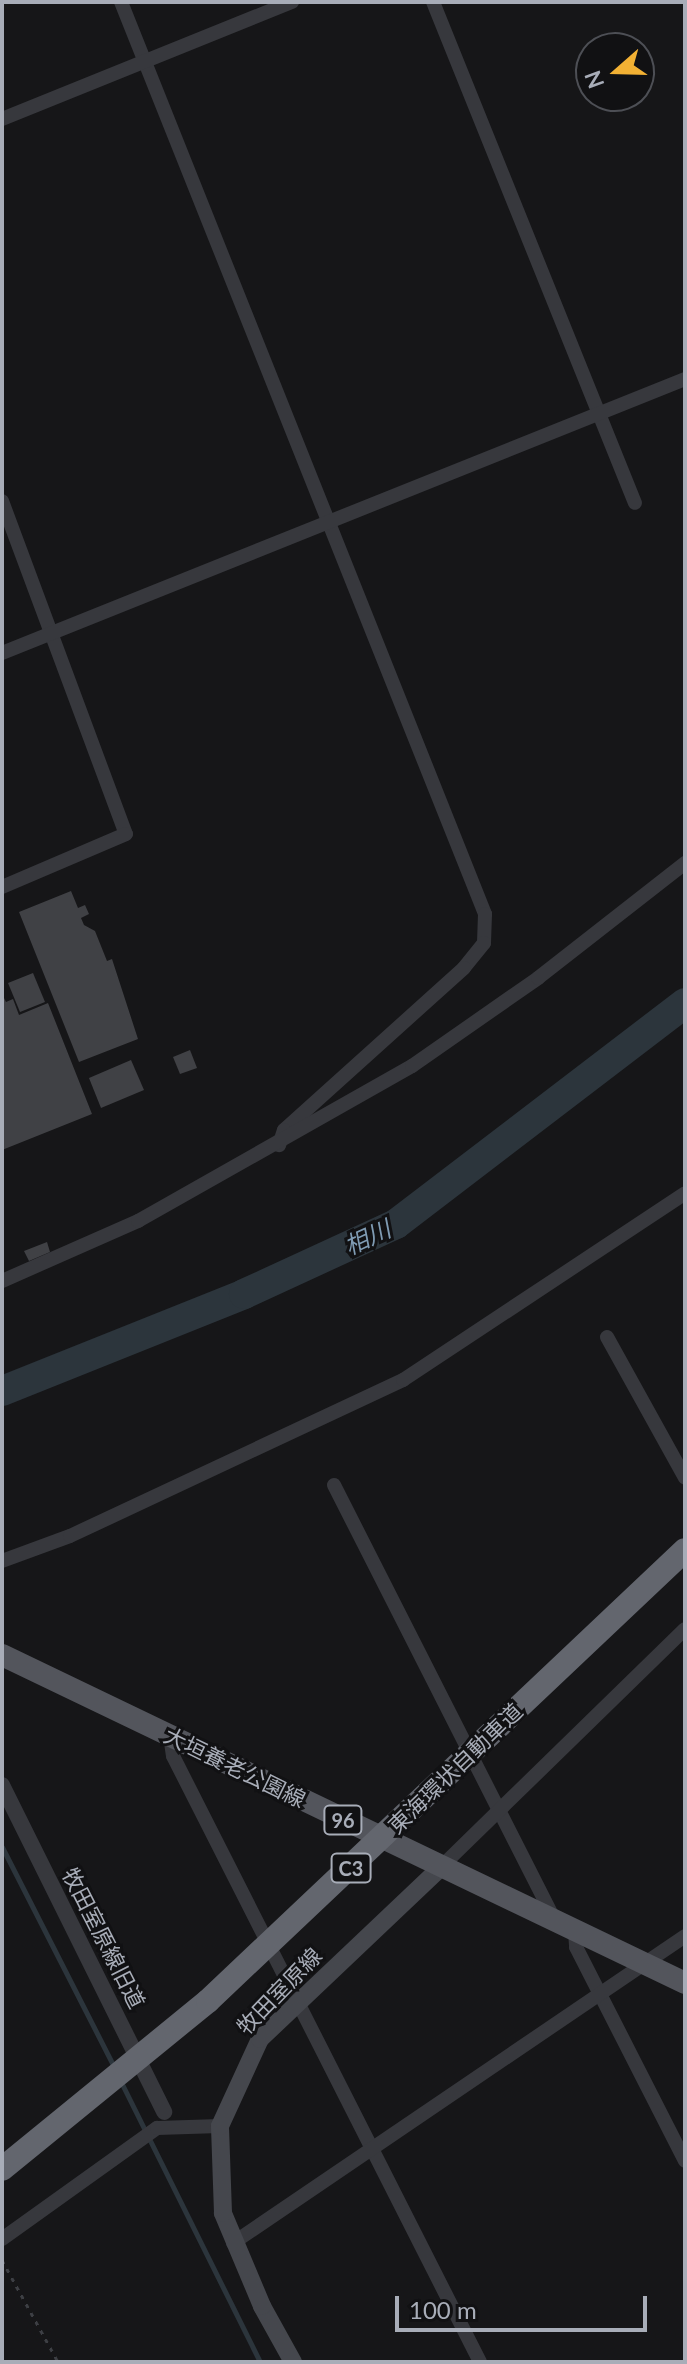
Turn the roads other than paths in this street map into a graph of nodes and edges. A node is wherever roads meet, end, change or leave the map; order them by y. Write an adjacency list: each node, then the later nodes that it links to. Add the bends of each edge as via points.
1 (121, 2): 4 (street)
2 (292, 2): 4 (street)
3 (433, 2): 7 (street)
4 (144, 61): 5 (street); 10 (street)
5 (2, 119)
6 (685, 379): 7 (street)
7 (599, 414): 9 (street); 10 (street)
8 (2, 501): 11 (street)
9 (635, 503)
10 (326, 522): 11 (street); 15 (street, via 485,914 484,943 464,968 284,1130)
11 (54, 632): 12 (street); 14 (street, via 126,834)
12 (2, 653)
13 (685, 863): 15 (street, via 538,978 412,1066)
14 (2, 887)
15 (279, 1145): 17 (street, via 138,1221)
16 (685, 1193): 22 (street, via 403,1380 70,1536)
17 (2, 1281)
18 (607, 1337): 19 (street)
19 (685, 1478)
20 (334, 1485): 27 (street)
21 (685, 1550): 40 (highway, 東海環状自動車道 / C3, bridge, via 208,2001)
22 (2, 1561)
23 (685, 1629): 27 (street)
24 (2, 1655): 25 (main road, 大垣養老公園線 / 96)
25 (170, 1735): 28 (main road, 大垣養老公園線 / 96); 35 (street, via 173,1756)
26 (2, 1785): 36 (street, 牧田室原線旧道)
27 (500, 1805): 28 (street); 29 (street)
28 (442, 1866): 29 (main road, 大垣養老公園線 / 96); 35 (main road, 牧田室原線)
29 (554, 1919): 30 (main road, 大垣養老公園線 / 96)
30 (575, 1931): 32 (main road, 大垣養老公園線 / 96); 34 (street, via 576,1947)
31 (685, 1936): 32 (street)
32 (644, 1963): 33 (main road, 大垣養老公園線 / 96); 34 (street)
33 (685, 1983)
34 (601, 1996): 38 (street); 39 (street)
35 (296, 2003): 37 (main road, 牧田室原線, via 260,2039); 38 (street)
36 (164, 2112)
37 (220, 2126): 41 (street, via 157,2128); 42 (main road, 牧田室原線, via 220,2193)
38 (370, 2151): 42 (street); 44 (street)
39 (685, 2161)
40 (2, 2169)
41 (2, 2239)
42 (233, 2243): 43 (main road, 牧田室原線)
43 (293, 2362)
44 (480, 2362)

